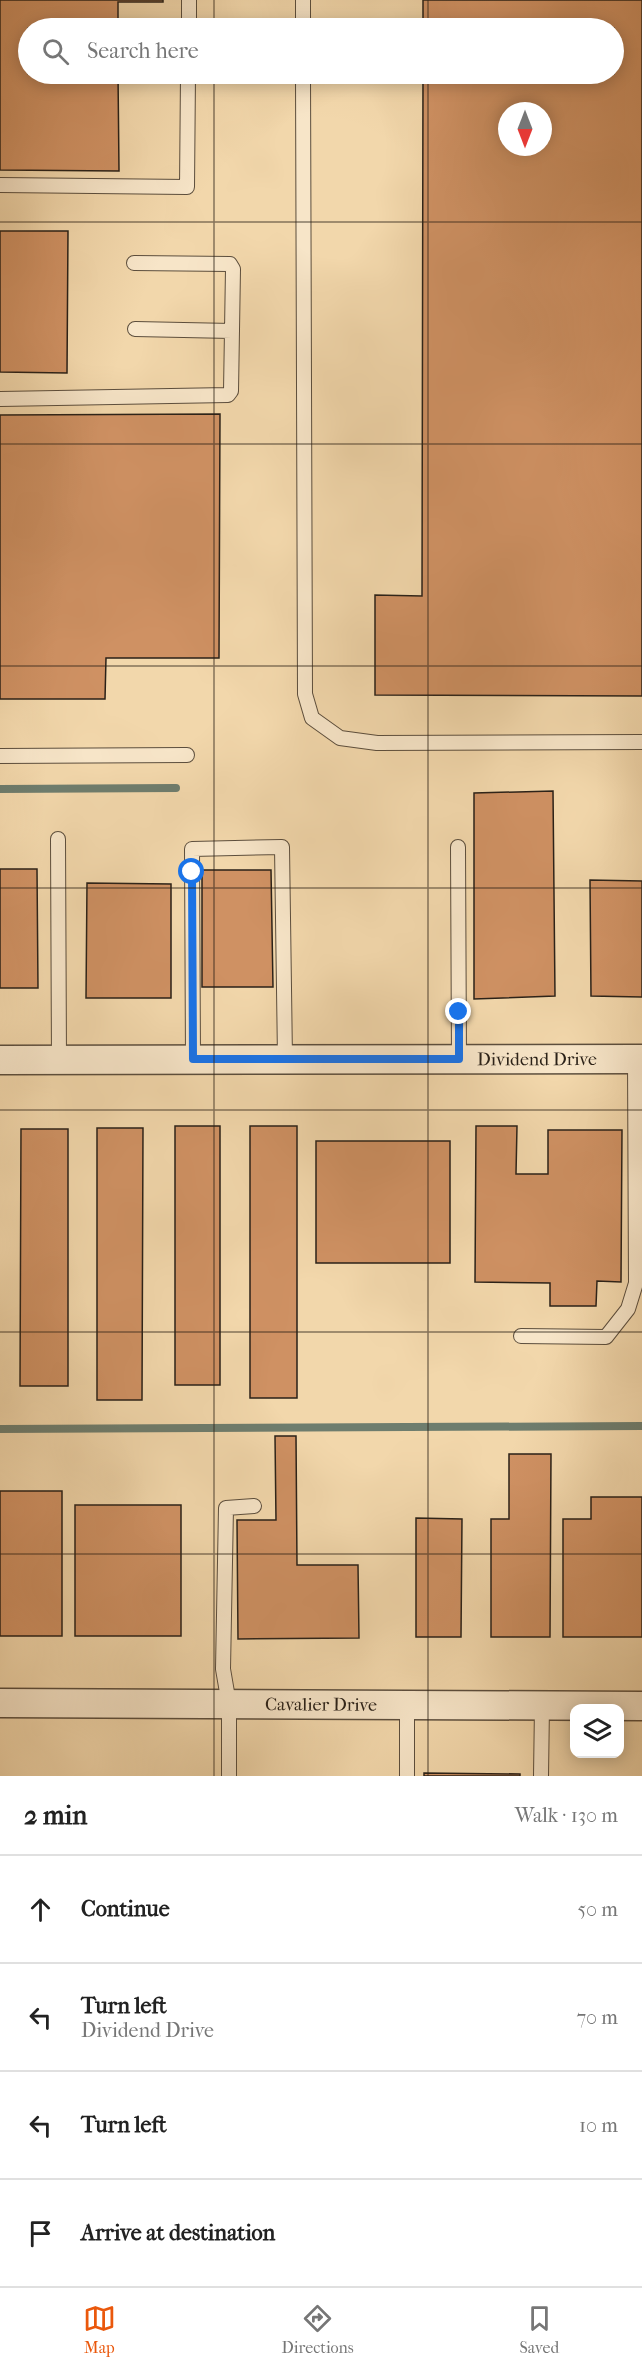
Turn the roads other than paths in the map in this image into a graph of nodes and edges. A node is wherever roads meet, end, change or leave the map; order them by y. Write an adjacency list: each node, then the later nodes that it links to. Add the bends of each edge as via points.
1 (189, 0): 3 (lane)
2 (303, 0): 4 (lane)
3 (189, 18)
4 (303, 18)
5 (188, 84): 7 (lane, via 187,187)
6 (303, 84): 12 (lane, via 305,694 312,718 340,738 377,743)
7 (0, 185)
8 (134, 263): 10 (lane, via 230,264)
9 (135, 329): 10 (lane)
10 (232, 331): 11 (lane, via 231,391 223,397)
11 (0, 399)
12 (642, 742)
13 (187, 755): 14 (lane)
14 (0, 756)
15 (58, 839): 22 (lane)
16 (458, 847): 19 (lane)
17 (193, 1059): 18 (street, Dividend Drive); 18 (lane, via 192,849 282,847); 22 (street, Dividend Drive)
18 (285, 1059): 19 (street, Dividend Drive)
19 (459, 1059): 20 (street, Dividend Drive)
20 (638, 1059): 23 (lane, via 636,1282 628,1309 606,1337)
21 (0, 1060): 22 (street, Dividend Drive)
22 (59, 1060)
23 (521, 1335)
24 (254, 1506): 26 (lane, via 226,1508 223,1669)
25 (0, 1703): 26 (street, Cavalier Drive)
26 (229, 1704): 27 (street, Cavalier Drive); 30 (lane)
27 (407, 1705): 28 (street, Cavalier Drive); 31 (lane)
28 (542, 1706): 29 (street, Cavalier Drive); 32 (lane)
29 (642, 1706)
30 (230, 1776)
31 (407, 1776)
32 (541, 1776)

